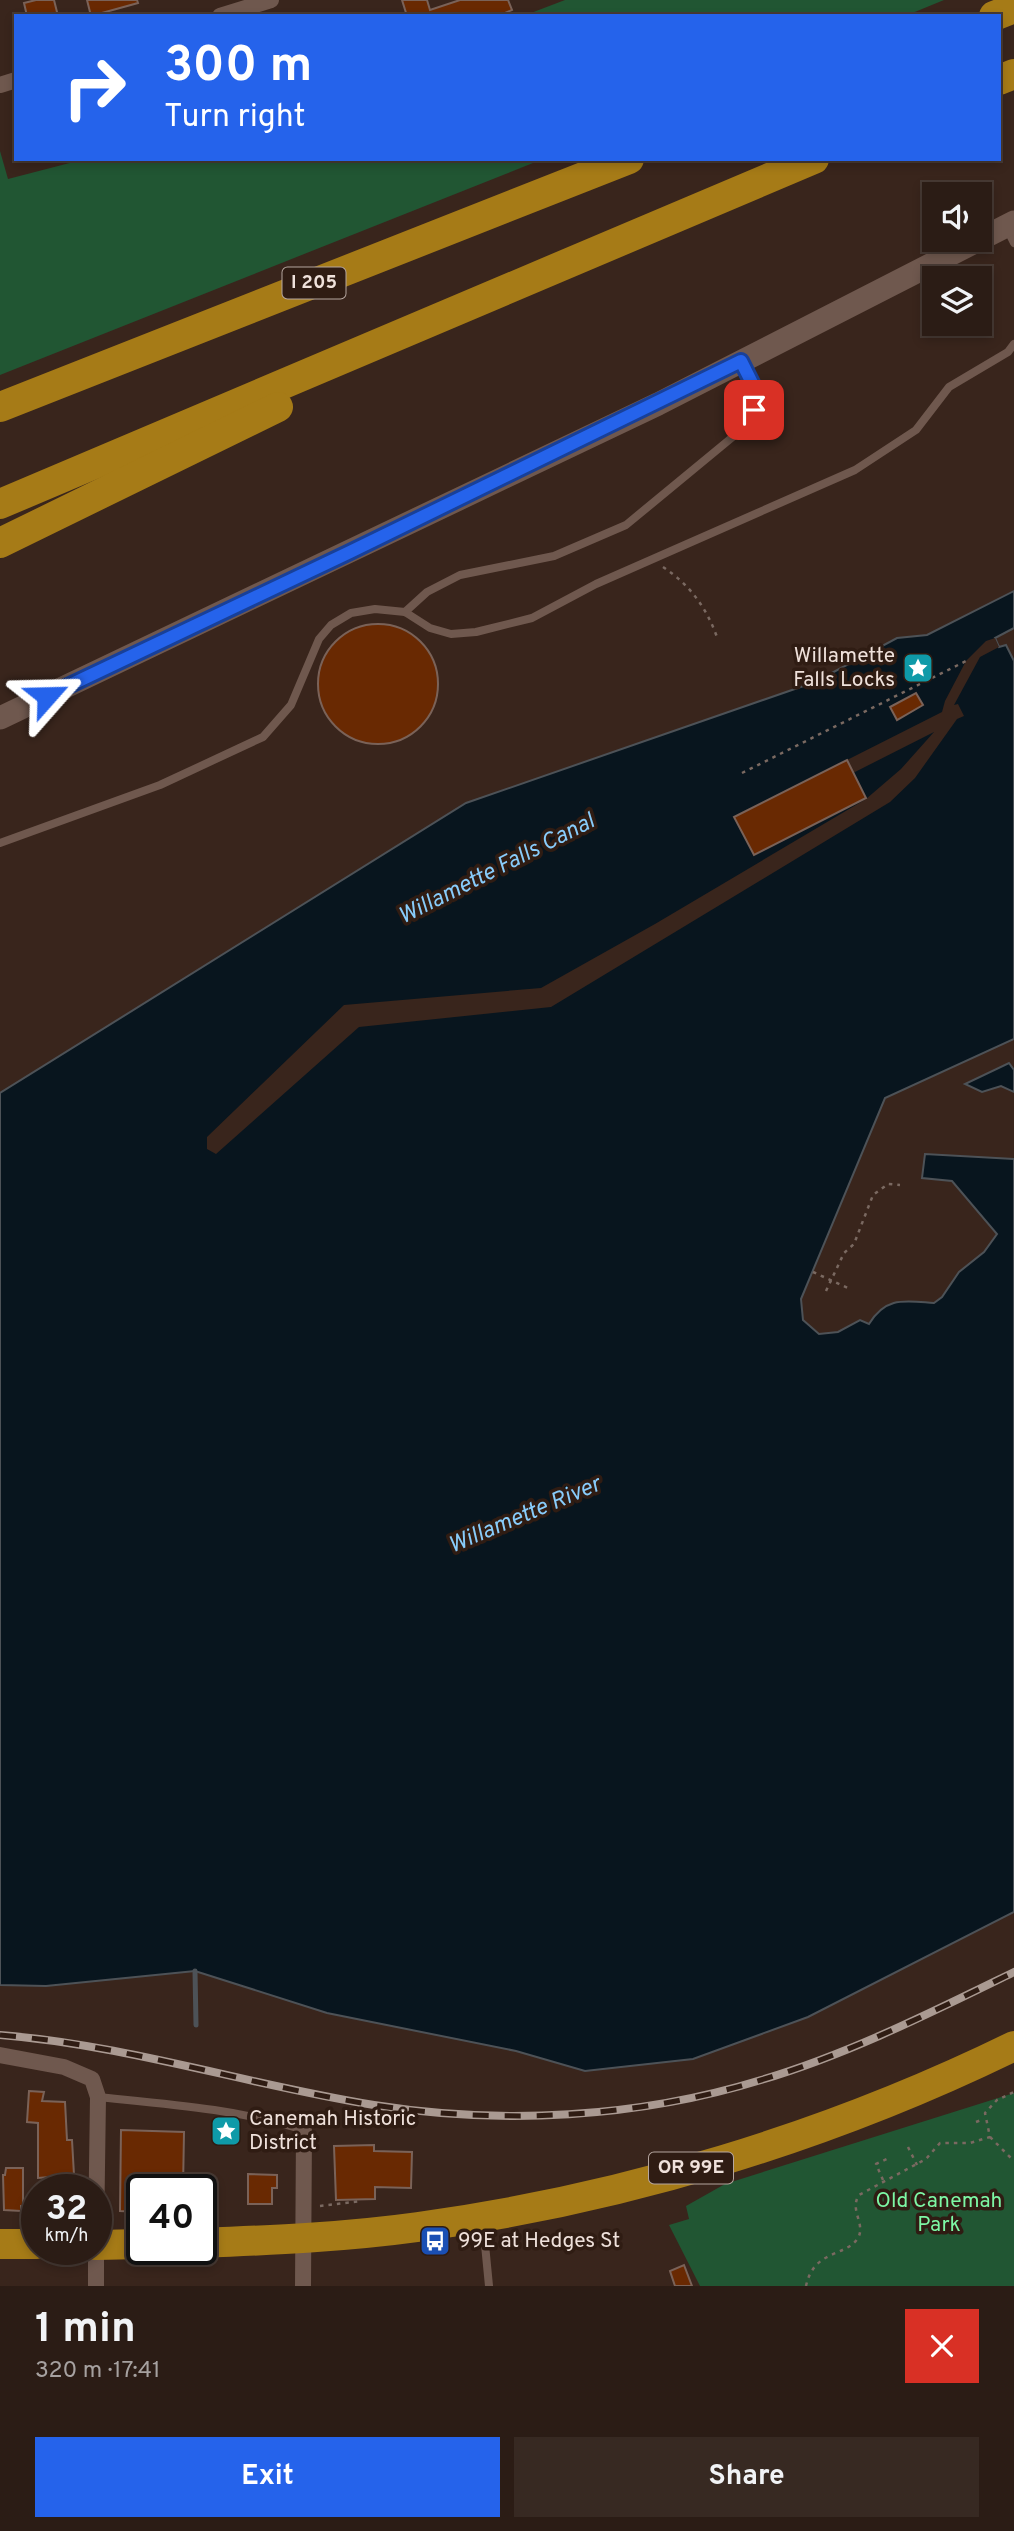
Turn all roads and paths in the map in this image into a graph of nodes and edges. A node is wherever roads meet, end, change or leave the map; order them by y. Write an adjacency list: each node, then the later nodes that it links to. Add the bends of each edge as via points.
1 (271, 0): 2 (street)
2 (226, 14)
3 (624, 161): 9 (highway, I 205)
4 (809, 161): 6 (highway)
5 (1011, 231): 8 (street)
6 (587, 256): 10 (highway); 11 (highway)
7 (1014, 344): 12 (lane, via 949,387 916,430 874,460)
8 (741, 361): 13 (lane, via 755,389 754,410 746,426 626,525 554,556 460,575 427,592); 16 (street)
9 (0, 407)
10 (0, 504)
11 (0, 543)
12 (651, 560): 13 (lane, via 533,618 476,632 451,634 430,628); 14 (path, via 691,589)
13 (405, 612): 18 (lane, via 375,609 351,613 331,625 319,639 284,715 263,737 244,748 113,804)
14 (717, 637)
15 (966, 660): 17 (path)
16 (0, 718)
17 (742, 773)
18 (0, 843)
19 (900, 1185): 21 (path, via 888,1184 873,1195 854,1244 844,1253)
20 (813, 1272): 21 (path)
21 (831, 1281): 22 (path); 23 (path)
22 (848, 1288)
23 (827, 1291)
24 (1014, 2046): 40 (highway, OR 99E, via 869,2109 758,2148 645,2181)
25 (0, 2055): 27 (street, via 64,2067 92,2079)
26 (1014, 2092): 28 (path, via 989,2107)
27 (98, 2097): 30 (lane, via 217,2110); 36 (street)
28 (984, 2119): 29 (path); 31 (path)
29 (976, 2122)
30 (304, 2130): 39 (street)
31 (990, 2137): 34 (path); 35 (path, via 970,2143 940,2143)
32 (908, 2147): 35 (path)
33 (889, 2158): 37 (path, via 876,2164)
34 (1014, 2161)
35 (917, 2165): 37 (path)
36 (97, 2174)
37 (883, 2180): 49 (path, via 855,2201 859,2236 820,2262)
38 (362, 2202): 39 (path)
39 (304, 2208): 41 (street)
40 (482, 2217): 41 (highway, OR 99E); 48 (lane)
41 (304, 2238): 42 (highway, OR 99E); 47 (street)
42 (217, 2242)
43 (0, 2244): 44 (highway)
44 (21, 2244)
45 (96, 2265): 46 (street)
46 (96, 2286)
47 (303, 2286)
48 (489, 2286)
49 (806, 2286)

